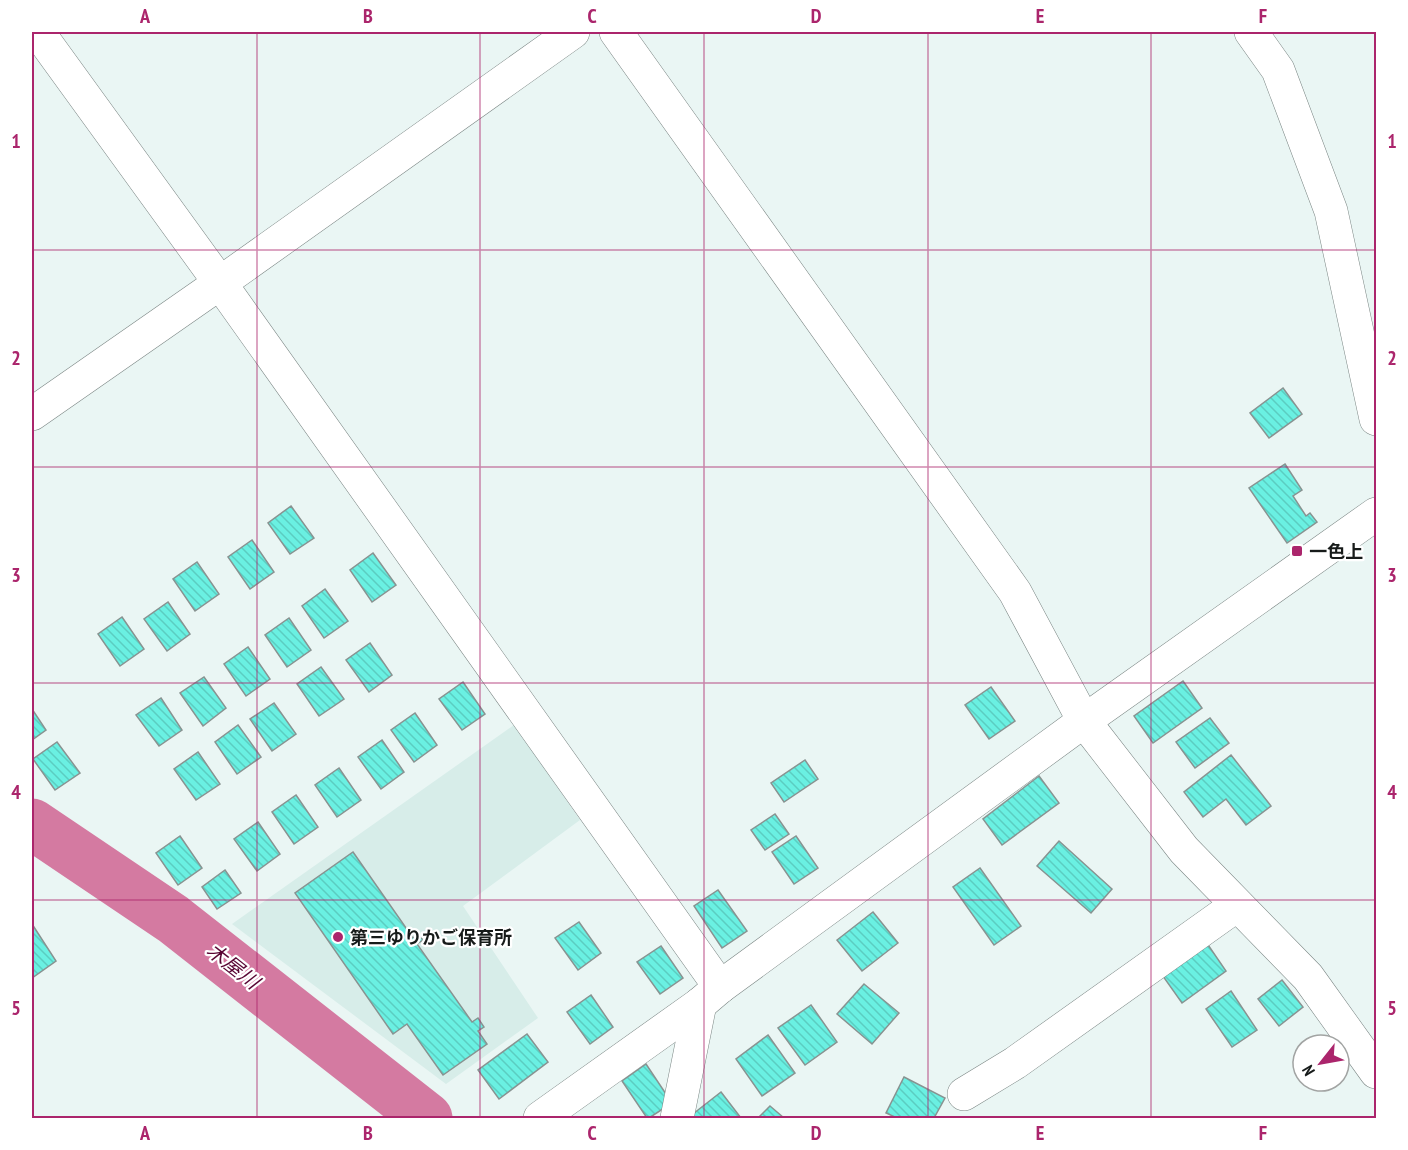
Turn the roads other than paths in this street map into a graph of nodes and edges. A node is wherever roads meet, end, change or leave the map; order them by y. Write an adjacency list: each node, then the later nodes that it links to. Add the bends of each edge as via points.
1 (38, 32): 5 (street)
2 (573, 32): 5 (street)
3 (616, 32): 9 (street, via 1015,592)
4 (1251, 32): 7 (street, via 1278,70 1331,211)
5 (220, 283): 6 (street); 11 (street)
6 (32, 414)
7 (1377, 419)
8 (1377, 514): 9 (street)
9 (1084, 721): 10 (street, via 1184,850); 11 (street)
10 (1237, 905): 12 (street, via 1308,977); 13 (street)
11 (710, 995): 14 (street); 15 (street)
12 (1377, 1072)
13 (964, 1095)
14 (540, 1119)
15 (677, 1119)

